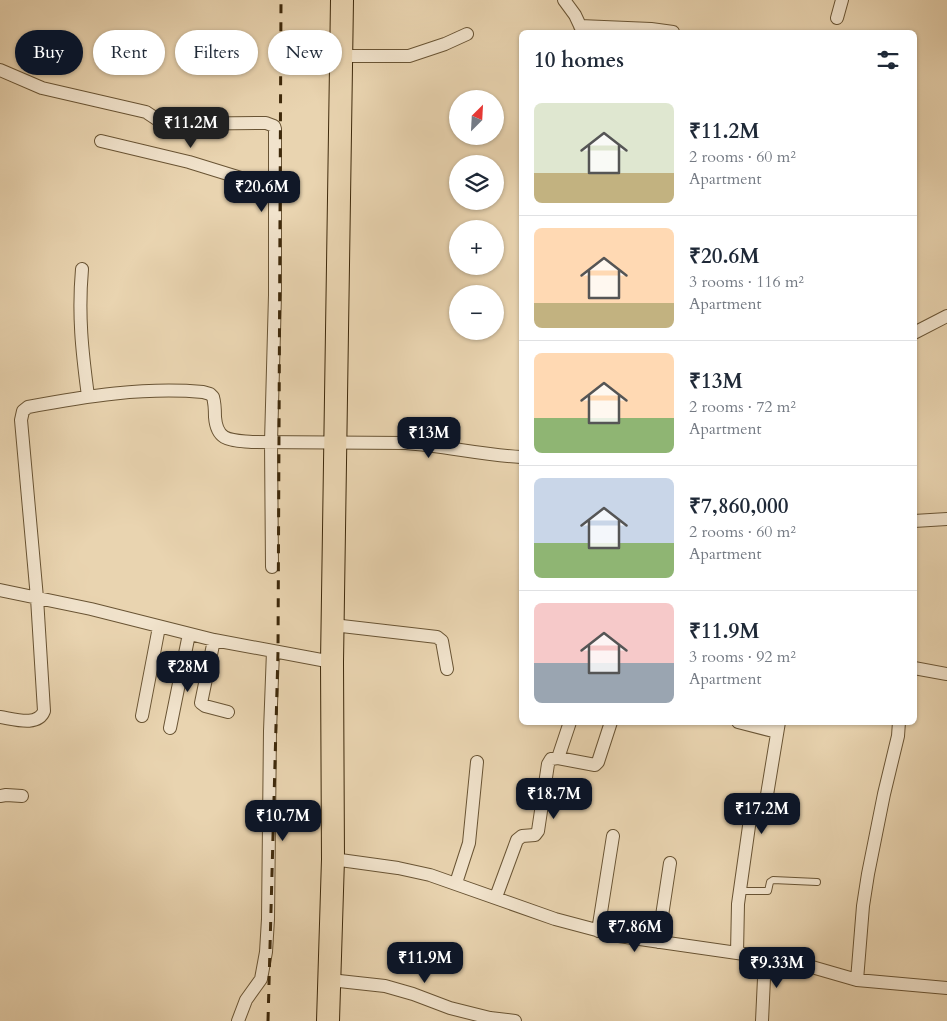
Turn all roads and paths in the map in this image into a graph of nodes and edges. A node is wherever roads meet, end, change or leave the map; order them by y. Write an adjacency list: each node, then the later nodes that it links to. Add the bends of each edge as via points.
1 (342, 0): 6 (highway)
2 (564, 0): 5 (street)
3 (842, 0): 4 (street)
4 (837, 18)
5 (582, 29): 7 (street)
6 (341, 30)
7 (659, 30)
8 (467, 34): 9 (street, via 409,56)
9 (342, 56)
10 (0, 70): 13 (street, via 42,88 146,112 164,124 270,123 275,129)
11 (341, 75): 19 (highway)
12 (101, 141): 13 (street)
13 (276, 186): 18 (street)
14 (82, 269): 17 (street, via 79,299)
15 (947, 316): 16 (street)
16 (917, 331)
17 (88, 396): 18 (street, via 118,392 203,392 213,397 216,428 224,438); 25 (street, via 28,407 22,415)
18 (271, 442): 19 (street); 23 (street)
19 (336, 442): 20 (street, via 431,445); 26 (highway)
20 (519, 457)
21 (947, 519): 22 (street)
22 (917, 522)
23 (272, 567)
24 (0, 590): 25 (street)
25 (37, 598): 27 (street); 37 (street, via 44,711 35,721)
26 (333, 624): 31 (highway); 33 (street, via 437,637 442,641)
27 (158, 627): 28 (street); 36 (street)
28 (189, 634): 29 (street); 43 (street)
29 (214, 640): 30 (street); 35 (street, via 201,703)
30 (273, 651): 31 (street); 62 (street, via 266,952 260,978)
31 (332, 662): 49 (highway)
32 (917, 669): 34 (street)
33 (447, 670)
34 (947, 674)
35 (228, 712)
36 (142, 716)
37 (0, 718)
38 (569, 725): 44 (street)
39 (610, 725): 44 (street, via 595,765)
40 (762, 725): 42 (street)
41 (899, 725): 60 (street, via 868,874)
42 (778, 727): 53 (street, via 764,813 750,818)
43 (170, 728)
44 (558, 758): 54 (street, via 551,759 548,764 538,831 517,840)
45 (477, 762): 52 (street, via 469,843)
46 (0, 796): 47 (street)
47 (22, 796)
48 (613, 836): 55 (street)
49 (333, 859): 52 (street, via 398,868); 59 (highway)
50 (670, 863): 56 (street)
51 (816, 882): 53 (lane, via 773,880 768,891)
52 (456, 883): 54 (street)
53 (740, 891): 57 (street)
54 (496, 897): 55 (street)
55 (598, 931): 56 (street)
56 (658, 942): 57 (street)
57 (737, 953): 58 (street)
58 (765, 956): 60 (street); 65 (street)
59 (330, 980): 63 (highway); 64 (street, via 385,986 450,1008)
60 (857, 980): 61 (street)
61 (947, 988)
62 (238, 1021)
63 (328, 1021)
64 (515, 1021)
65 (762, 1021)

